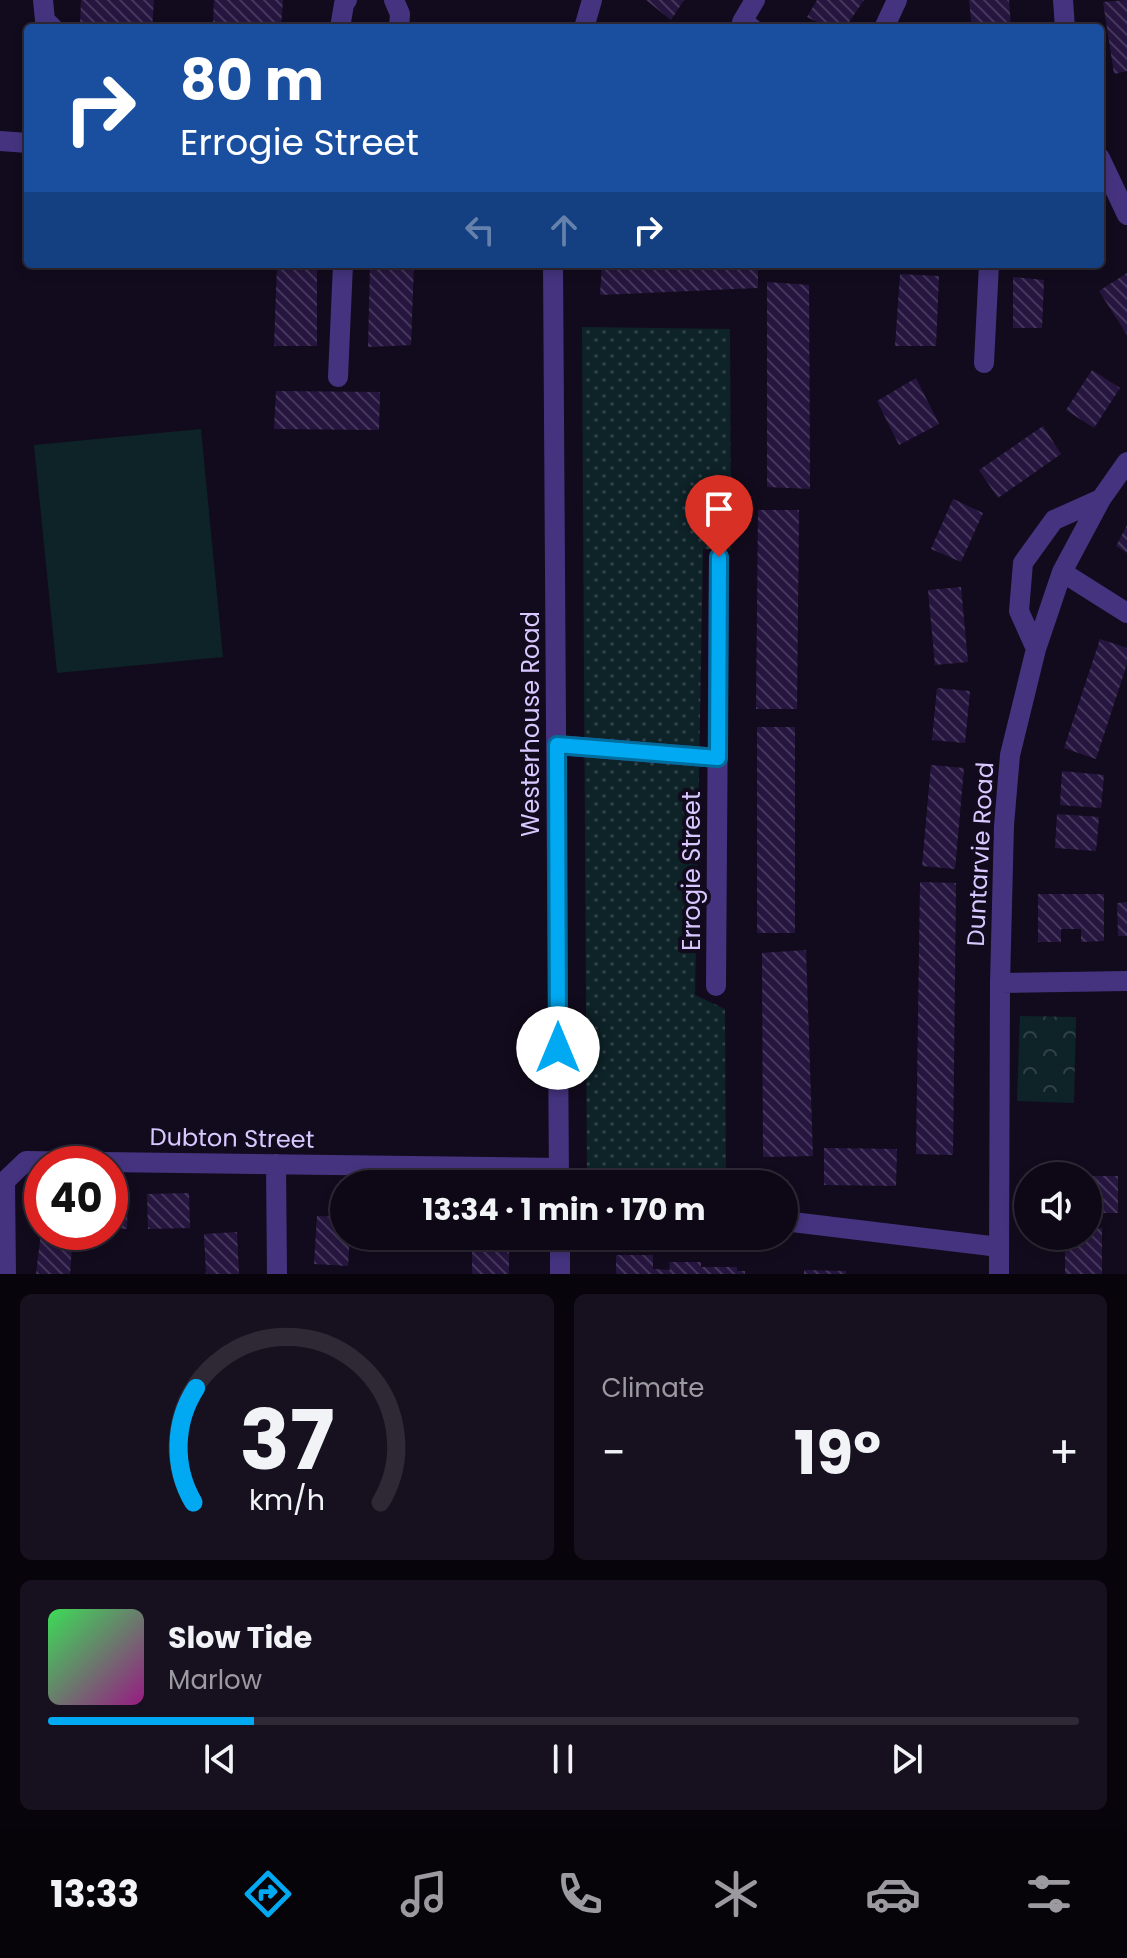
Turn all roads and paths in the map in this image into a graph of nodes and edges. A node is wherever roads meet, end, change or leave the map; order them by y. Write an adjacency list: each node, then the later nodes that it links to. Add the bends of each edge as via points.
1 (43, 0): 8 (street)
2 (347, 0): 9 (street)
3 (394, 0): 10 (street)
4 (592, 0): 11 (street)
5 (755, 0): 12 (street)
6 (897, 0): 13 (street)
7 (1063, 0): 14 (street)
8 (49, 24)
9 (341, 24)
10 (399, 24)
11 (585, 24)
12 (745, 24)
13 (886, 24)
14 (1065, 24)
15 (0, 141): 16 (street)
16 (24, 143)
17 (1104, 166): 18 (street)
18 (1127, 215)
19 (343, 268): 23 (street)
20 (553, 268): 30 (street, Westerhouse Road)
21 (989, 268): 22 (street)
22 (984, 363)
23 (338, 377)
24 (1127, 462): 25 (street, Duntarvie Road)
25 (1101, 499): 27 (street, Duntarvie Road); 29 (street, via 1054,520 1023,563 1019,611)
26 (719, 557): 31 (street, Errogie Street)
27 (1062, 572): 28 (street); 29 (street, Duntarvie Road)
28 (1127, 613)
29 (1036, 649): 33 (street, Duntarvie Road, via 1010,755)
30 (557, 745): 31 (street, Errogie Street); 37 (street, Westerhouse Road)
31 (718, 758): 34 (street, Errogie Street)
32 (1127, 981): 33 (street)
33 (1000, 983): 39 (street, Duntarvie Road)
34 (716, 986)
35 (276, 1164): 36 (street, Dubton Street); 41 (street, Dubton Street, via 26,1161 5,1181); 42 (street)
36 (418, 1170)
37 (559, 1170)
38 (798, 1223): 39 (street)
39 (999, 1247): 44 (street, Duntarvie Road)
40 (560, 1250): 43 (street)
41 (6, 1274)
42 (277, 1274)
43 (560, 1274)
44 (999, 1274)

